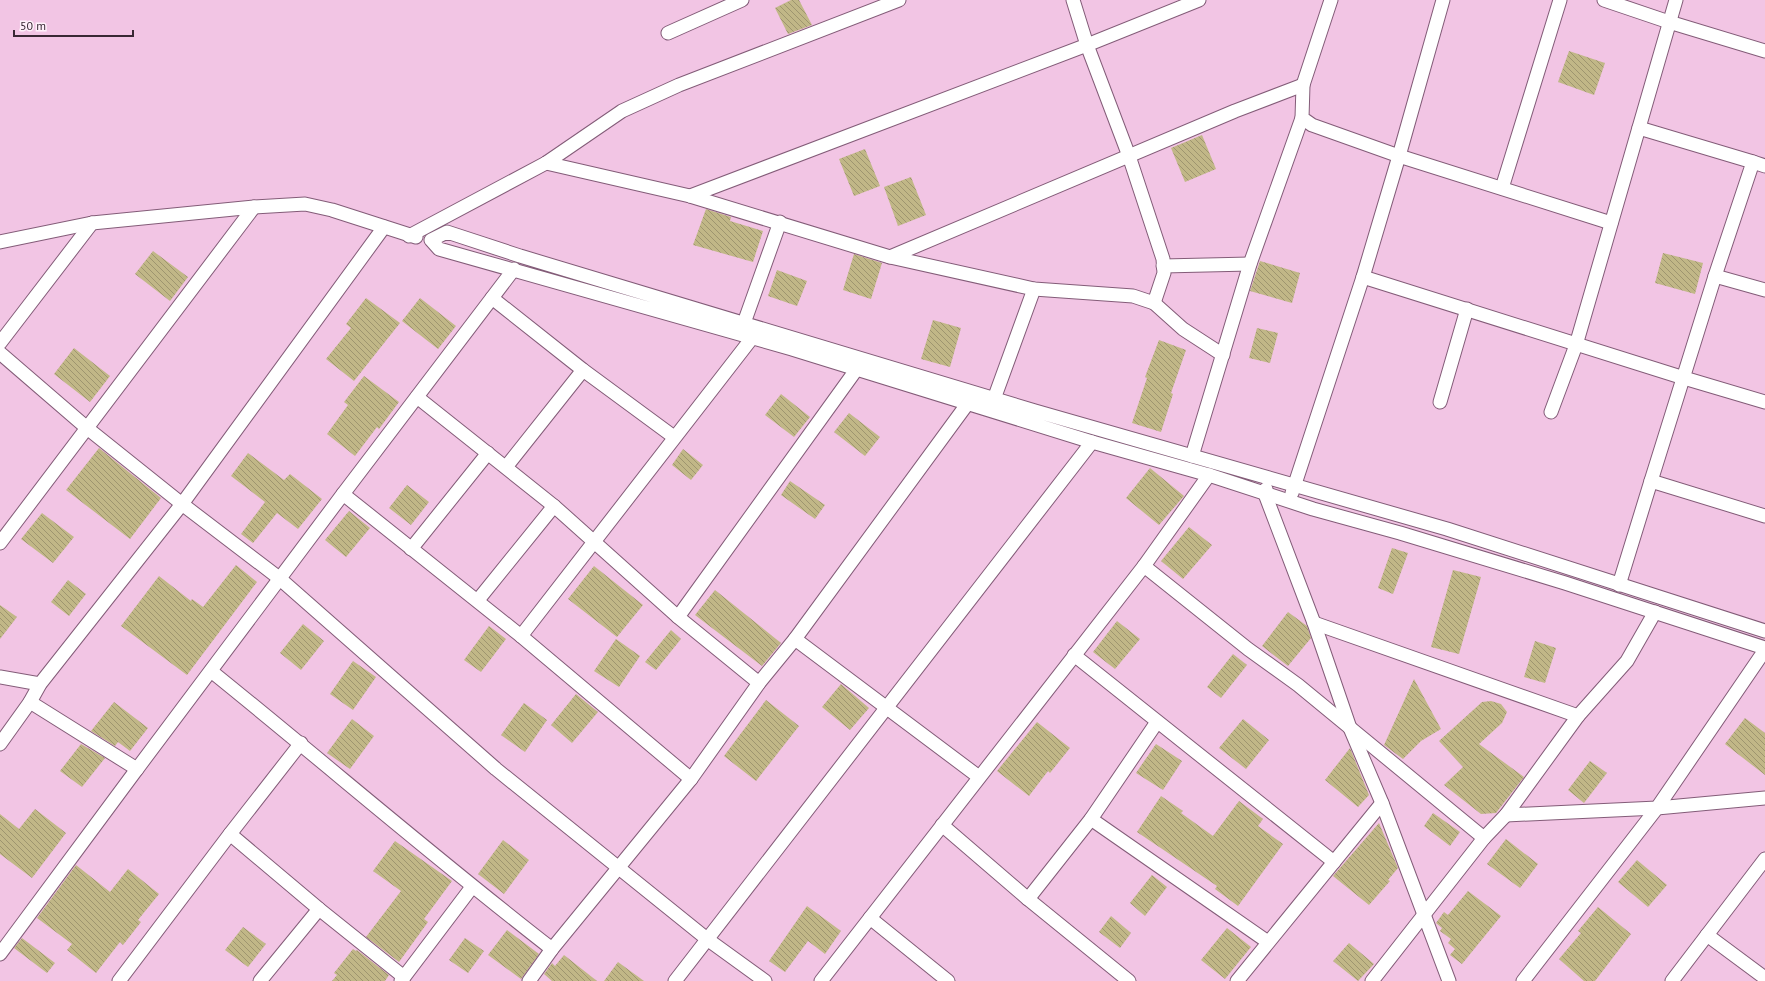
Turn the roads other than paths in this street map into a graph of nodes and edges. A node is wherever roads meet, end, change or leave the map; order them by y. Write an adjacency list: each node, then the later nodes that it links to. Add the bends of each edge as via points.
1 (742, 0): 11 (street)
2 (899, 0): 19 (street, via 679,85 622,111)
3 (1072, 0): 12 (street)
4 (1199, 0): 12 (street)
5 (1331, 0): 14 (street)
6 (1443, 0): 18 (street)
7 (1560, 0): 21 (street)
8 (1604, 0): 10 (street)
9 (1676, 0): 10 (street)
10 (1669, 22): 13 (street); 16 (street)
11 (668, 33)
12 (1087, 45): 17 (street); 22 (street)
13 (1765, 52)
14 (1303, 85): 15 (street); 17 (street)
15 (1302, 118): 18 (street); 32 (street)
16 (1639, 128): 20 (street); 26 (street)
17 (1129, 156): 31 (street); 33 (street, via 1163,259)
18 (1399, 156): 21 (street); 36 (street)
19 (546, 163): 22 (street); 28 (street)
20 (1759, 164): 35 (street)
21 (1502, 188): 26 (street)
22 (690, 196): 24 (street)
23 (254, 207): 25 (street); 27 (street, via 305,204); 57 (street)
24 (780, 222): 31 (street); 42 (street)
25 (92, 223): 30 (street); 44 (street)
26 (1611, 223): 45 (street)
27 (384, 227): 28 (street); 70 (street)
28 (409, 236): 29 (street)
29 (431, 240): 34 (street, via 439,249); 42 (street, via 447,232)
30 (0, 242)
31 (890, 257): 37 (street)
32 (1250, 264): 33 (street); 47 (street)
33 (1163, 266): 40 (street, via 1164,273)
34 (514, 269): 39 (street); 43 (street)
35 (1715, 276): 38 (street); 50 (street)
36 (1363, 277): 41 (street); 66 (street)
37 (1034, 289): 40 (street, via 1133,296); 52 (street)
38 (1765, 290)
39 (492, 298): 48 (street); 51 (street)
40 (1154, 303): 47 (street, via 1183,329)
41 (1467, 309): 45 (street); 53 (street)
42 (744, 323): 52 (street)
43 (752, 338): 49 (street); 58 (street)
44 (0, 343)
45 (1576, 344): 50 (street); 56 (street)
46 (0, 353): 57 (street)
47 (1223, 355): 61 (street)
48 (582, 370): 58 (street); 62 (street)
49 (856, 370): 55 (street); 81 (street)
50 (1684, 378): 54 (street); 65 (street)
51 (416, 397): 60 (street); 67 (street)
52 (994, 399): 61 (street)
53 (1440, 402)
54 (1765, 402)
55 (968, 403): 59 (street); 85 (street)
56 (1551, 412)
57 (87, 428): 70 (street); 74 (street)
58 (674, 437): 73 (street)
59 (1092, 442): 63 (street); 93 (street)
60 (488, 453): 62 (street); 75 (street)
61 (1192, 456): 64 (street)
62 (506, 467): 71 (street)
63 (1209, 475): 68 (street); 76 (street)
64 (1269, 478): 66 (street); 68 (street)
65 (1651, 481): 72 (street); 78 (street)
66 (1294, 486): 69 (street); 78 (street, via 1446,529)
67 (343, 494): 75 (street); 77 (street)
68 (1265, 494): 69 (street); 82 (street)
69 (1289, 500): 80 (street)
70 (182, 504): 77 (street); 91 (street)
71 (554, 506): 73 (street); 79 (street)
72 (1765, 516)
73 (596, 542): 81 (street); 84 (street)
74 (0, 543)
75 (411, 550): 79 (street)
76 (1144, 566): 87 (street); 96 (street)
77 (279, 578): 88 (street); 112 (street, via 496,769)
78 (1619, 585): 83 (street)
79 (478, 600): 84 (street)
80 (1655, 612): 86 (street); 94 (street, via 1627,660)
81 (678, 616): 90 (street)
82 (1314, 623): 94 (street); 96 (street)
83 (1765, 631)
84 (521, 636): 101 (street)
85 (795, 639): 90 (street); 93 (street)
86 (1765, 649): 104 (street)
87 (1074, 654): 95 (street); 100 (street)
88 (211, 671): 97 (street); 99 (street)
89 (0, 677): 91 (street)
90 (758, 683): 101 (street)
91 (40, 684): 92 (street)
92 (30, 702): 98 (street); 99 (street)
93 (887, 707): 100 (street); 119 (street)
94 (1578, 716): 105 (street)
95 (1157, 722): 106 (street); 111 (street)
96 (1350, 728): 103 (street); 109 (street)
97 (301, 743): 108 (street); 113 (street)
98 (0, 744)
99 (137, 769): 122 (street)
100 (979, 777): 107 (street)
101 (691, 779): 112 (street)
102 (1765, 798): 104 (street)
103 (1382, 803): 111 (street); 116 (street)
104 (1657, 808): 105 (street); 136 (street)
105 (1506, 815): 109 (street)
106 (1091, 819): 114 (street); 120 (street)
107 (942, 824): 114 (street); 117 (street)
108 (230, 834): 115 (street); 126 (street)
109 (1484, 838): 116 (street)
110 (1765, 859): 118 (street)
111 (1334, 862): 120 (street)
112 (619, 867): 119 (street); 121 (street)
113 (472, 887): 121 (street); 124 (street)
114 (1028, 899): 125 (street)
115 (318, 909): 124 (street); 127 (street)
116 (1423, 913): 134 (street); 135 (street)
117 (870, 918): 131 (street); 132 (street)
118 (1707, 935): 123 (street); 137 (street)
119 (707, 939): 129 (street); 130 (street)
120 (1268, 942): 133 (street)
121 (552, 949): 128 (street)
122 (0, 954)
123 (1765, 978)
124 (403, 979)
125 (1121, 979)
126 (119, 981)
127 (260, 981)
128 (529, 981)
129 (675, 981)
130 (765, 981)
131 (821, 981)
132 (948, 981)
133 (1237, 981)
134 (1372, 981)
135 (1449, 981)
136 (1523, 981)
137 (1672, 981)

